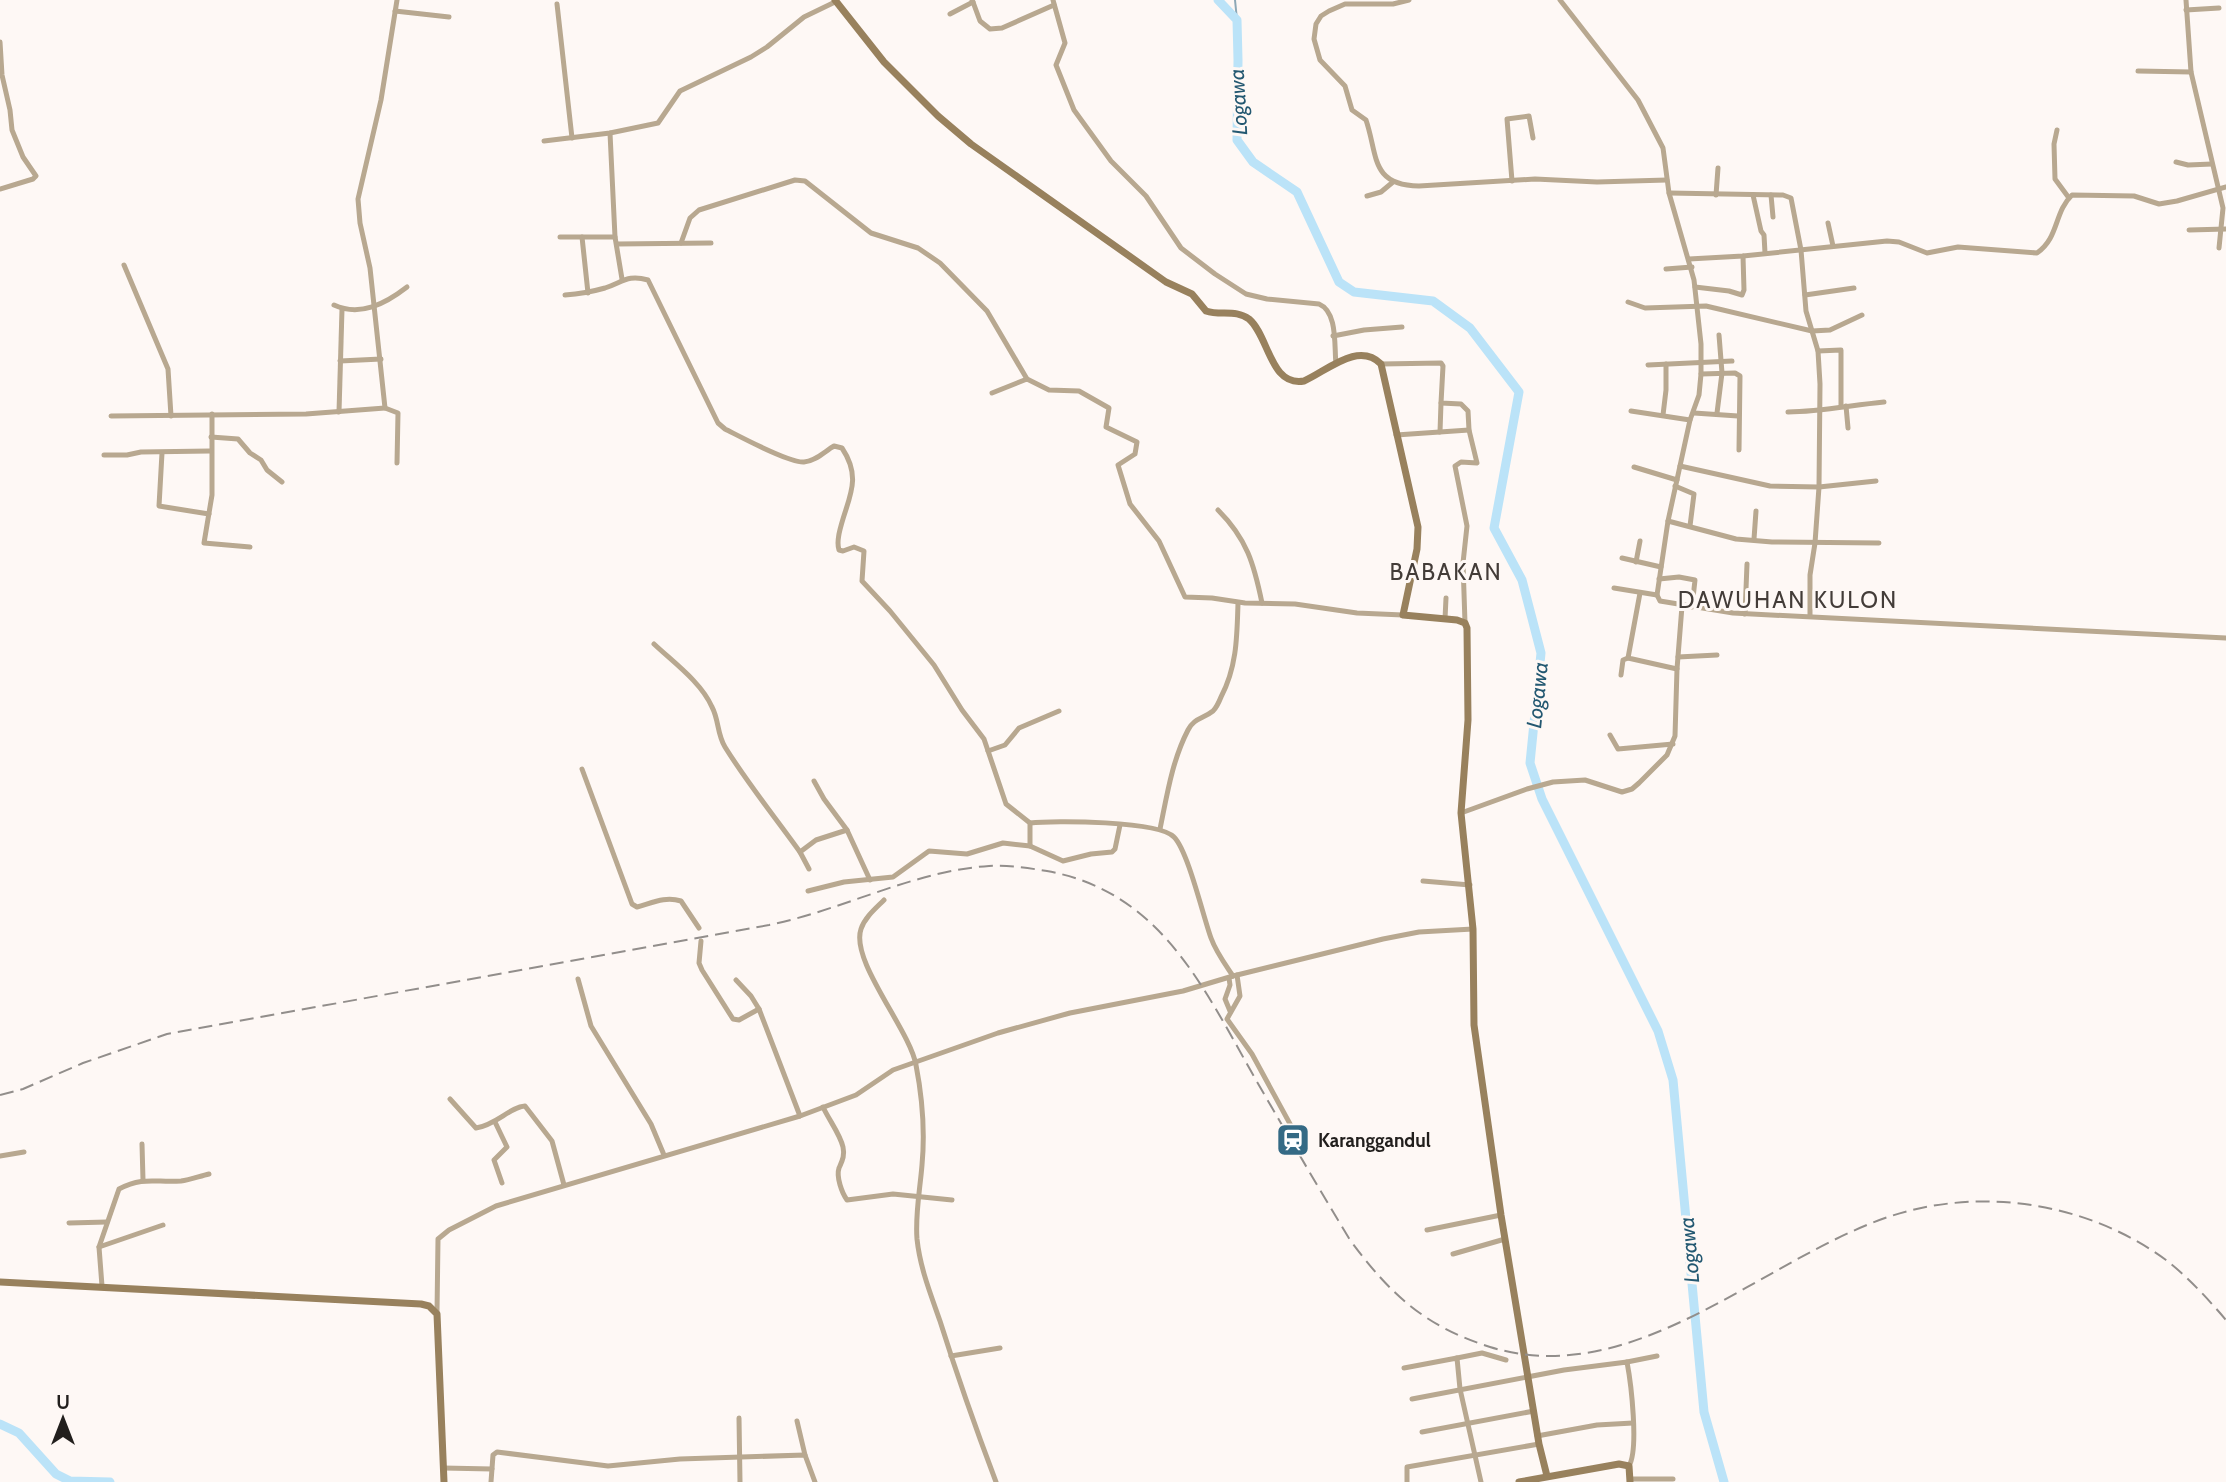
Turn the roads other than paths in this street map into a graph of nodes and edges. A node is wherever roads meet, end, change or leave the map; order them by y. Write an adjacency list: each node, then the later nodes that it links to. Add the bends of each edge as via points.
1 (397, 0): 12 (street)
2 (1409, 0): 8 (street)
3 (1560, 0): 28 (street, via 1638,100 1663,148)
4 (2186, 0): 11 (street)
5 (835, 1): 21 (street, via 804,17 751,57 680,91 658,123); 84 (main road, via 884,62 971,144 1166,282 1192,294 1206,311 1247,318 1286,379 1304,381)
6 (972, 1): 7 (street, via 980,21 990,29 1002,28); 13 (street)
7 (1053, 2): 75 (street, via 1065,43 1056,65 1074,110 1111,161 1146,196 1175,241 1247,294 1324,306 1331,314)
8 (1385, 2): 30 (street, via 1345,4 1328,10 1316,24 1314,38 1320,60 1345,86 1352,110 1366,120 1376,161)
9 (557, 4): 22 (street)
10 (2219, 8): 11 (street)
11 (2186, 10): 17 (street)
12 (395, 11): 14 (street); 69 (street, via 358,200)
13 (950, 14)
14 (449, 18)
15 (0, 42): 18 (street)
16 (2138, 71): 17 (street)
17 (2191, 72): 26 (street)
18 (10, 110): 19 (street); 32 (street, via 18,146 36,176)
19 (1, 111)
20 (2057, 130): 39 (street, via 2055,179)
21 (610, 133): 22 (street); 47 (street)
22 (572, 138): 24 (street)
23 (1533, 138): 29 (street, via 1530,116 1507,119)
24 (544, 141)
25 (2176, 162): 26 (street)
26 (2212, 164): 33 (street)
27 (1718, 168): 36 (street)
28 (1667, 180): 29 (street); 34 (street)
29 (1512, 181): 30 (street, via 1419,186)
30 (1393, 182): 35 (street, via 1381,192)
31 (2226, 187): 33 (street)
32 (0, 188)
33 (2218, 189): 39 (street, via 2159,204 2130,195 2079,193); 40 (street)
34 (1669, 193): 36 (street); 55 (street)
35 (1367, 195)
36 (1716, 195): 37 (street)
37 (1753, 195): 38 (street); 53 (street)
38 (1771, 195): 41 (street); 52 (street, via 1791,198)
39 (2069, 198): 50 (street, via 2060,210 2051,240 2037,253 1958,247 1927,253 1888,241)
40 (2224, 208): 43 (street)
41 (1773, 217)
42 (1828, 223): 50 (street)
43 (2223, 229): 44 (street); 51 (street)
44 (2189, 230)
45 (559, 237): 46 (street)
46 (582, 237): 47 (street); 63 (street)
47 (616, 241): 48 (street); 59 (street)
48 (681, 243): 49 (street); 88 (street, via 690,218 699,210 795,180 805,181 871,233 918,248 940,263 987,311)
49 (711, 243)
50 (1833, 246): 52 (street)
51 (2219, 247)
52 (1801, 250): 53 (street); 65 (street)
53 (1765, 253): 54 (street)
54 (1743, 256): 55 (street); 61 (street, via 1742,295)
55 (1689, 259): 57 (street)
56 (124, 265): 103 (street, via 168,369)
57 (1692, 267): 58 (street); 61 (street)
58 (1666, 269)
59 (622, 279): 63 (street); 160 (street, via 650,282 718,423 725,429 801,462 834,446 842,448 854,474 837,546 843,551 854,547 864,551 862,581 934,665)
60 (407, 287): 69 (street)
61 (1695, 287): 68 (street)
62 (1854, 288): 65 (street)
63 (588, 293): 64 (street)
64 (565, 295)
65 (1805, 295): 73 (street)
66 (1628, 302): 68 (street, via 1645,309)
67 (334, 305): 70 (street)
68 (1698, 305): 73 (street); 81 (street)
69 (374, 308): 70 (street); 77 (street)
70 (342, 309): 78 (street)
71 (1862, 315): 73 (street, via 1830,330)
72 (1402, 327): 75 (street)
73 (1812, 331): 76 (street)
74 (1719, 335): 80 (street)
75 (1333, 336): 84 (street)
76 (1818, 351): 92 (street, via 1841,350); 95 (street)
77 (381, 359): 78 (street); 93 (street)
78 (340, 361): 96 (street)
79 (1732, 361): 80 (street)
80 (1720, 362): 81 (street); 86 (street)
81 (1702, 363): 83 (street); 87 (street)
82 (1381, 364): 84 (main road, via 1361,355); 91 (street, via 1441,363); 109 (main road)
83 (1666, 364): 85 (street); 101 (street)
84 (1336, 365)
85 (1648, 365)
86 (1721, 373): 87 (street); 99 (street); 104 (street, via 1740,376)
87 (1702, 374): 98 (street)
88 (1027, 379): 89 (street); 141 (street, via 1048,390 1079,391 1109,408 1106,427 1137,442 1135,454 1118,465 1130,504 1159,541 1184,595)
89 (992, 393)
90 (1884, 402): 92 (street)
91 (1441, 403): 107 (street, via 1463,405); 108 (street)
92 (1844, 406): 95 (street); 106 (street)
93 (385, 408): 96 (street); 115 (street, via 398,413)
94 (1631, 411): 101 (street)
95 (1820, 411): 97 (street); 121 (street)
96 (339, 412): 100 (street)
97 (1788, 412)
98 (1693, 413): 99 (street); 105 (street)
99 (1717, 413): 104 (street)
100 (212, 414): 103 (street); 110 (street)
101 (1663, 415): 105 (street)
102 (111, 416): 103 (street)
103 (171, 416)
104 (1738, 416): 111 (street)
105 (1690, 420): 116 (street)
106 (1848, 428)
107 (1469, 430): 108 (street); 149 (street, via 1477,463 1455,466 1467,526)
108 (1440, 432): 109 (street)
109 (1396, 435): 146 (main road, via 1418,535)
110 (211, 437): 112 (street); 119 (street, via 238,439)
111 (1739, 450)
112 (210, 451): 113 (street); 124 (street)
113 (162, 453): 114 (street); 124 (street, via 159,506)
114 (104, 456)
115 (397, 463)
116 (1680, 466): 120 (street); 121 (street, via 1769,486)
117 (1634, 467): 120 (street)
118 (1876, 481): 121 (street)
119 (282, 482)
120 (1676, 483): 125 (street); 126 (street, via 1694,494)
121 (1819, 487): 129 (street)
122 (1218, 510): 142 (street, via 1249,553)
123 (1756, 511): 127 (street)
124 (209, 514): 131 (street, via 205,544)
125 (1668, 520): 126 (street); 135 (street)
126 (1689, 526): 127 (street)
127 (1754, 540): 129 (street)
128 (1640, 541): 133 (street)
129 (1815, 543): 130 (street); 147 (street)
130 (1879, 543)
131 (250, 547)
132 (1622, 558): 133 (street)
133 (1636, 562): 135 (street)
134 (1747, 564): 145 (street)
135 (1661, 567): 136 (street)
136 (1659, 579): 139 (street); 144 (street, via 1695,580)
137 (1614, 588): 138 (street)
138 (1640, 593): 139 (street); 154 (street)
139 (1657, 595): 143 (street, via 1661,602)
140 (1446, 598): 148 (street)
141 (1238, 603): 142 (street); 166 (street, via 1234,665 1214,710 1188,729 1174,764)
142 (1262, 603): 146 (street)
143 (1682, 606): 144 (street); 153 (street)
144 (1692, 607): 145 (street)
145 (1745, 614): 147 (street)
146 (1403, 615): 148 (main road)
147 (1810, 616): 150 (street)
148 (1445, 619): 149 (main road)
149 (1465, 623): 163 (main road, via 1468,720)
150 (2226, 638)
151 (654, 644): 169 (street, via 710,701 720,739)
152 (1717, 655): 153 (street)
153 (1678, 657): 155 (street)
154 (1628, 658): 155 (street); 156 (street, via 1623,660)
155 (1676, 668): 159 (street)
156 (1621, 675)
157 (1059, 710): 160 (street, via 1019,728 1005,745)
158 (1609, 735): 159 (street, via 1618,749)
159 (1672, 744): 163 (street, via 1663,759 1627,791 1585,780 1553,782)
160 (988, 751): 164 (street, via 1003,799)
161 (582, 768): 176 (street, via 634,906 677,900)
162 (814, 781): 167 (street)
163 (1461, 813): 173 (main road)
164 (1030, 824): 165 (street); 168 (street)
165 (1120, 825): 166 (street); 168 (street, via 1112,852 1063,861)
166 (1160, 829): 179 (street, via 1177,842 1211,938)
167 (847, 830): 169 (street, via 816,840); 171 (street)
168 (1030, 846): 171 (street, via 1003,843 967,855 929,851 899,875)
169 (800, 852): 170 (street)
170 (809, 869)
171 (870, 880): 174 (street)
172 (1423, 881): 173 (street)
173 (1470, 885): 177 (main road)
174 (808, 891)
175 (884, 900): 184 (street, via 864,921 860,944)
176 (699, 928)
177 (1473, 929): 179 (street, via 1409,934); 200 (main road, via 1475,1034)
178 (701, 941): 182 (street, via 699,963 733,1019)
179 (1233, 976): 183 (street, via 1224,999); 183 (street, via 1240,996); 184 (street, via 1183,991 1070,1013)
180 (578, 979): 192 (street, via 591,1026 652,1124)
181 (736, 980): 182 (street)
182 (759, 1009): 187 (street)
183 (1230, 1011): 190 (street, via 1227,1018)
184 (916, 1062): 186 (street); 198 (street, via 923,1161)
185 (450, 1099): 188 (street, via 474,1127)
186 (824, 1107): 187 (street); 198 (street, via 843,1146 839,1176 845,1198)
187 (800, 1116): 192 (street)
188 (495, 1122): 196 (street, via 507,1147 494,1160); 197 (street, via 525,1105 552,1141)
189 (142, 1144): 195 (street)
190 (1302, 1146)
191 (24, 1152): 193 (street)
192 (664, 1154): 197 (street)
193 (0, 1156)
194 (209, 1174): 195 (street, via 182,1181)
195 (143, 1180): 201 (street, via 119,1189)
196 (502, 1184)
197 (564, 1185): 210 (street, via 496,1206 439,1237)
198 (918, 1196): 199 (street); 212 (street, via 920,1257)
199 (952, 1200)
200 (1501, 1215): 204 (street); 205 (main road)
201 (107, 1222): 202 (street); 206 (street)
202 (69, 1223)
203 (163, 1225): 206 (street)
204 (1427, 1230)
205 (1505, 1239): 207 (street); 218 (main road)
206 (99, 1247): 209 (street)
207 (1453, 1254)
208 (0, 1282): 209 (main road)
209 (102, 1286): 210 (main road, via 421,1304)
210 (438, 1314): 232 (main road)
211 (1000, 1348): 212 (street)
212 (951, 1356): 241 (street)
213 (1657, 1356): 216 (street)
214 (1457, 1358): 215 (street, via 1482,1353); 217 (street); 219 (street)
215 (1506, 1360)
216 (1627, 1362): 218 (street); 224 (street)
217 (1404, 1368)
218 (1528, 1376): 219 (street); 221 (main road)
219 (1460, 1389): 220 (street); 225 (street)
220 (1412, 1399)
221 (1534, 1411): 225 (street); 227 (main road)
222 (739, 1418): 230 (street)
223 (797, 1420): 228 (street)
224 (1633, 1423): 227 (street, via 1597,1425); 231 (street)
225 (1467, 1424): 226 (street); 229 (street)
226 (1422, 1432)
227 (1538, 1440): 229 (street); 234 (main road)
228 (805, 1455): 230 (street); 240 (street)
229 (1474, 1456): 242 (street, via 1407,1467); 243 (street)
230 (739, 1457): 233 (street, via 608,1466 497,1452); 239 (street)
231 (1629, 1466): 234 (main road); 236 (main road)
232 (443, 1468): 233 (street); 237 (main road)
233 (492, 1469): 238 (street)
234 (1547, 1476): 244 (main road)
235 (1672, 1479): 236 (street)
236 (1630, 1480)
237 (444, 1482)
238 (491, 1482)
239 (740, 1482)
240 (816, 1482)
241 (996, 1482)
242 (1406, 1482)
243 (1481, 1482)
244 (1519, 1482)

